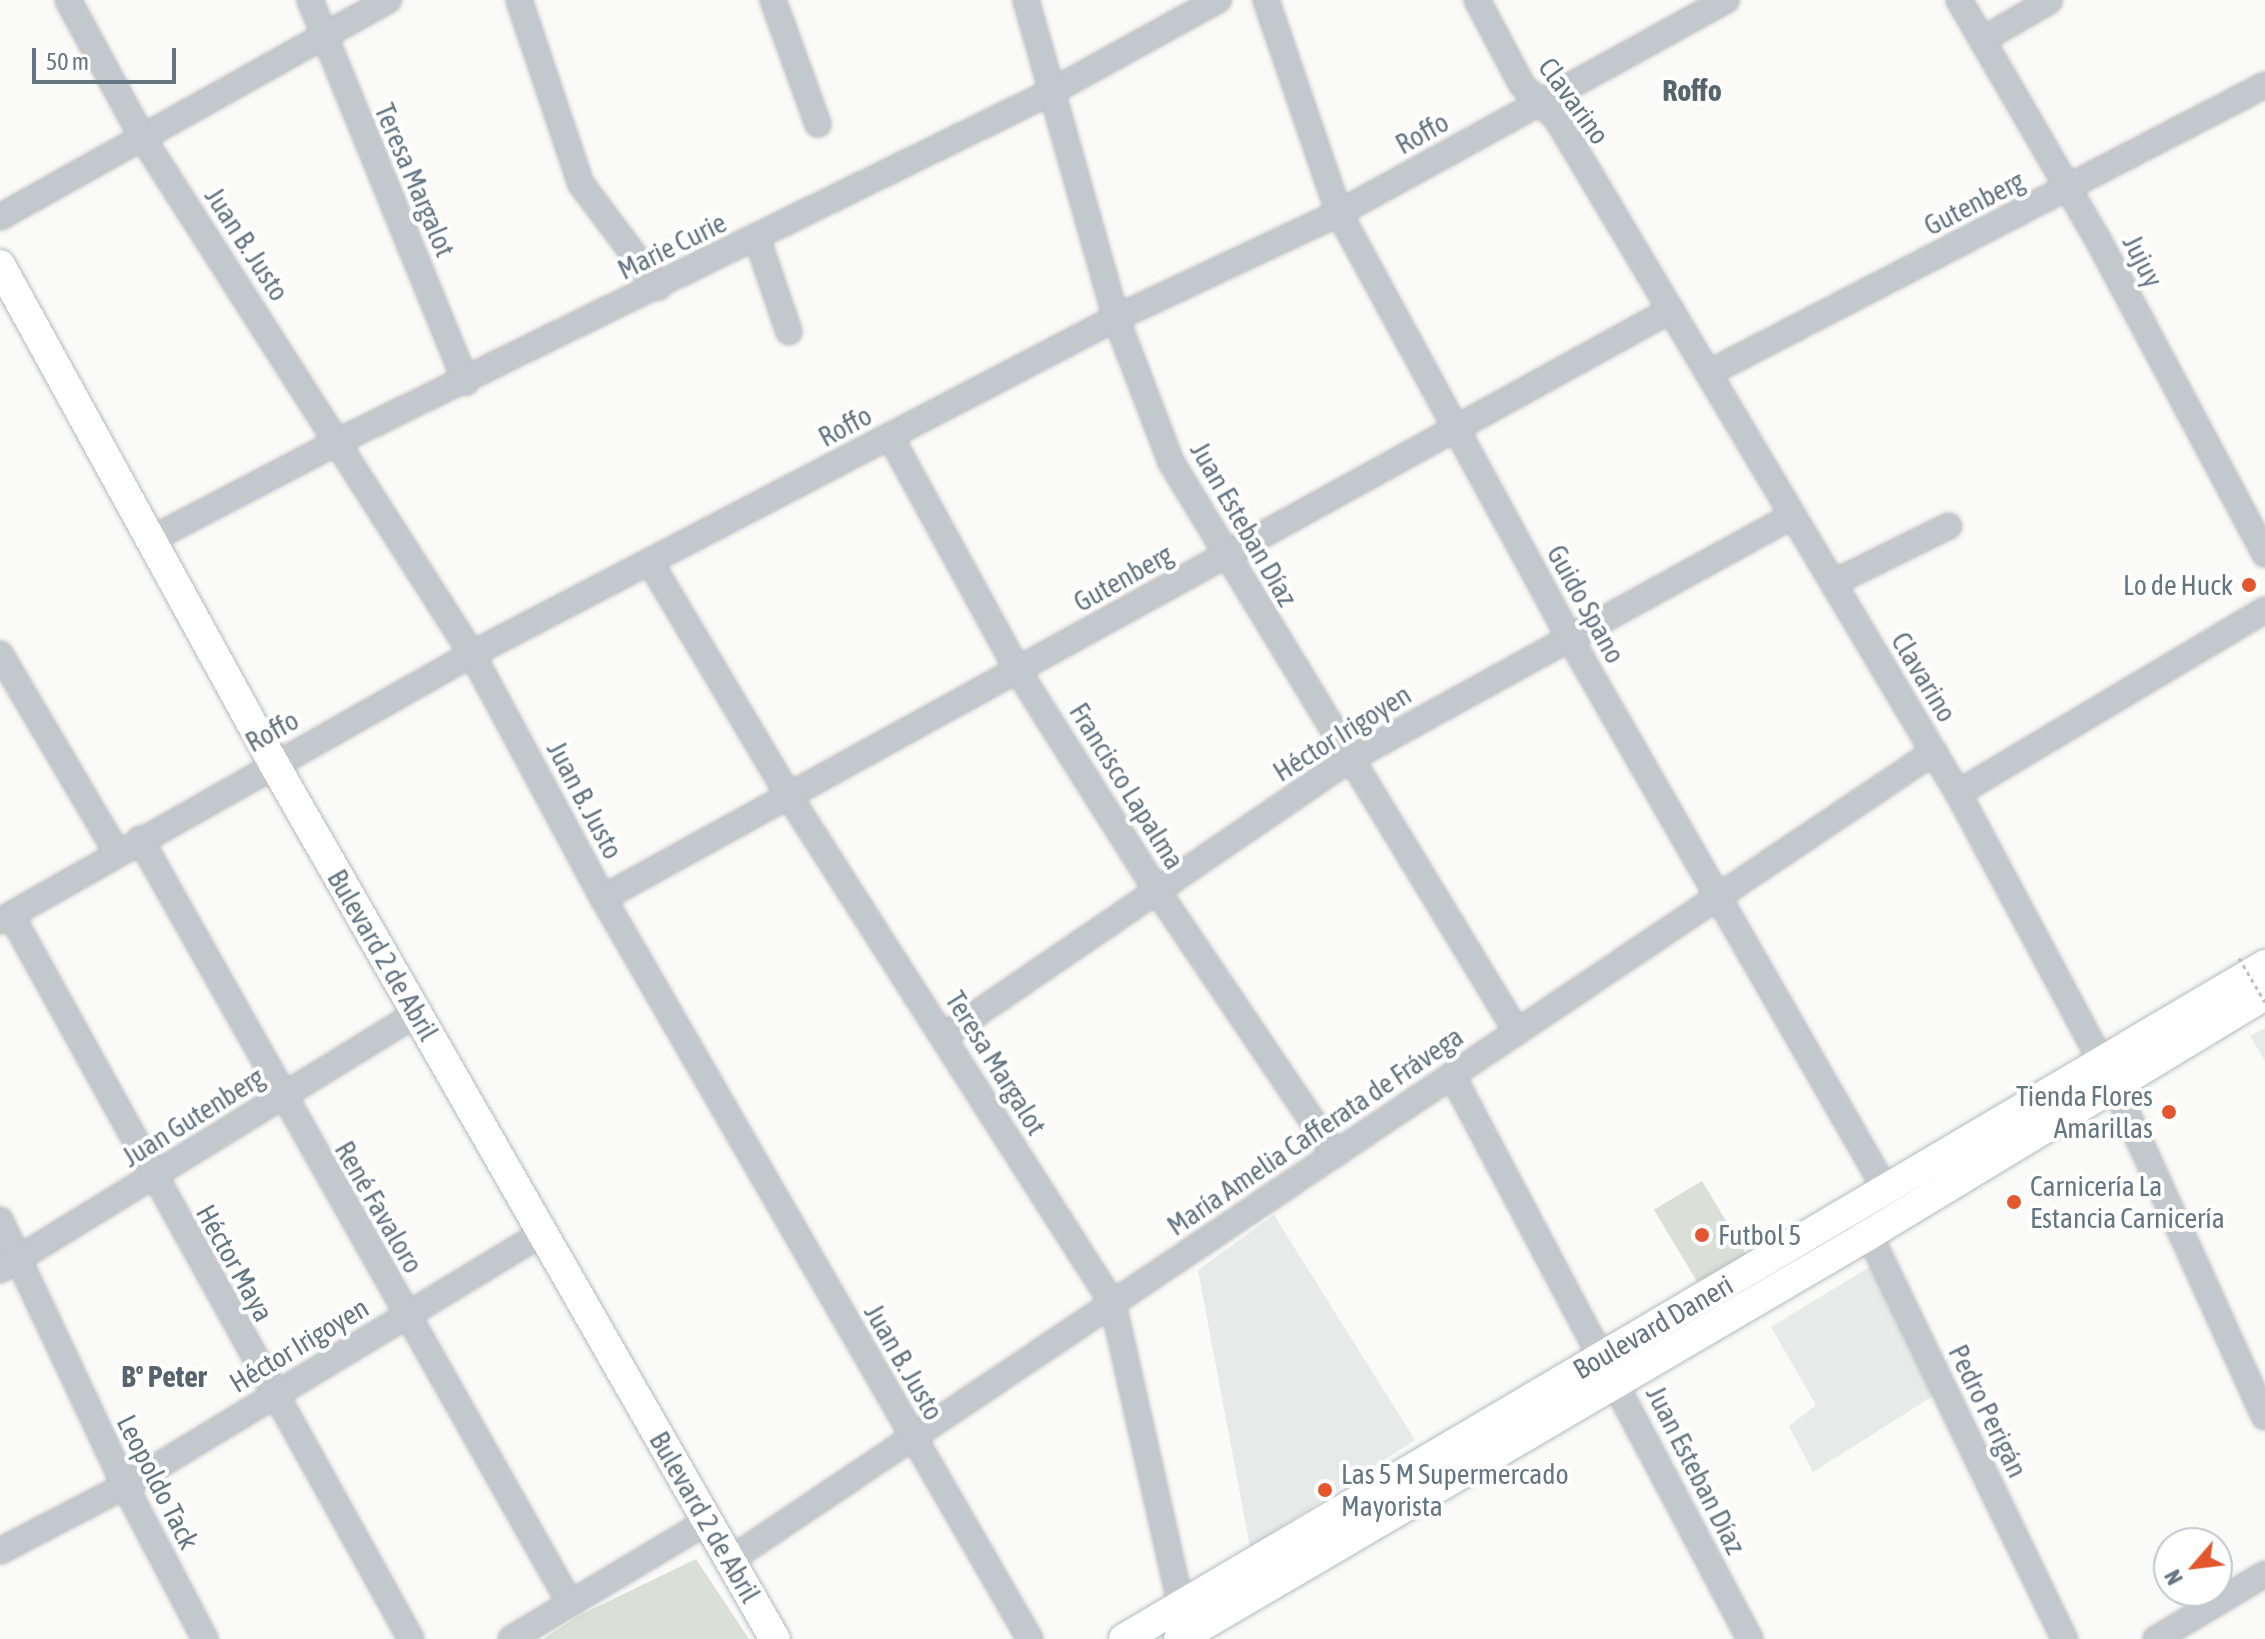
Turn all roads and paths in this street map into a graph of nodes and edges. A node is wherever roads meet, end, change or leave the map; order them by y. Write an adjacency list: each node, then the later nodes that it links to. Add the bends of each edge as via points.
1 (68, 0): 19 (street, Juan B. Justo)
2 (310, 0): 13 (street, Teresa Margalot)
3 (389, 0): 13 (street)
4 (519, 0): 25 (street, via 581,184)
5 (773, 0): 18 (street)
6 (1026, 0): 15 (street, Juan Esteban Díaz)
7 (1218, 0): 15 (street, Marie Curie)
8 (1266, 0): 21 (street, Guido Spano)
9 (1477, 0): 17 (street, Clavarino, via 1522,85)
10 (1726, 0): 17 (street, Roffo)
11 (1959, 0): 14 (street, Jujuy)
12 (2049, 1): 14 (street)
13 (323, 36): 19 (street); 30 (street, Teresa Margalot)
14 (1982, 40): 20 (street, Jujuy)
15 (1051, 92): 23 (street, Marie Curie); 27 (street, Juan Esteban Díaz)
16 (2261, 95): 20 (street, Gutenberg)
17 (1541, 102): 21 (street, Roffo); 26 (street, Clavarino, via 1557,119)
18 (818, 124)
19 (142, 137): 22 (street); 33 (street, Juan B. Justo)
20 (2068, 188): 29 (street, Gutenberg); 37 (street, Jujuy)
21 (1339, 213): 27 (street, Roffo); 31 (street, Guido Spano)
22 (0, 217)
23 (757, 238): 25 (street, Marie Curie); 28 (street)
24 (0, 265): 36 (main road, Bulevard 2 de Abril)
25 (658, 287): 30 (street, Marie Curie)
26 (1671, 310): 29 (street, Clavarino); 31 (street, Gutenberg)
27 (1116, 318): 32 (street, Roffo); 38 (street, Juan Esteban Díaz, via 1150,417)
28 (789, 332)
29 (1709, 373): 34 (street, Clavarino)
30 (466, 382): 33 (street, Marie Curie)
31 (1456, 429): 38 (street, Gutenberg); 42 (street, Guido Spano)
32 (890, 436): 39 (street, Roffo); 45 (street, Francisco Lapalma)
33 (339, 441): 36 (street, Marie Curie); 44 (street, Juan B. Justo)
34 (1792, 516): 40 (street, Clavarino); 42 (street, Héctor Irigoyen)
35 (1949, 526): 40 (street)
36 (150, 540): 48 (main road, Bulevard 2 de Abril)
37 (2265, 554)
38 (1225, 556): 45 (street, Gutenberg); 47 (street, Juan Esteban Díaz)
39 (650, 562): 44 (street, Roffo); 50 (street, Teresa Margalot)
40 (1833, 583): 46 (street, Clavarino)
41 (2265, 610): 49 (street)
42 (1568, 635): 47 (street, Héctor Irigoyen); 54 (street, Guido Spano)
43 (0, 654): 52 (street)
44 (472, 654): 48 (street, Roffo); 55 (street, Juan B. Justo)
45 (1018, 671): 50 (street, Gutenberg); 53 (street, Francisco Lapalma)
46 (1934, 752): 49 (street, Clavarino); 54 (street, María Amelia Cafferata de Frávega)
47 (1352, 758): 53 (street, Héctor Irigoyen); 60 (street, Juan Esteban Díaz)
48 (274, 764): 51 (street, Roffo); 59 (main road, Bulevard 2 de Abril)
49 (1958, 793): 63 (street, Clavarino)
50 (789, 796): 55 (street, Gutenberg); 61 (street, Teresa Margalot)
51 (140, 839): 52 (street, Roffo); 64 (street, René Favaloro)
52 (117, 853): 56 (street, Roffo)
53 (1156, 889): 61 (street, Héctor Irigoyen); 65 (street, Francisco Lapalma)
54 (1719, 897): 60 (street, María Amelia Cafferata de Frávega); 67 (street, Guido Spano)
55 (603, 898): 77 (street, Juan B. Justo)
56 (5, 918): 66 (street, Héctor Maya)
57 (2259, 972): 58 (path, bridge); 63 (main road, Boulevard Daneri)
58 (2265, 1002)
59 (417, 1013): 64 (street, Juan Gutenberg); 70 (main road, Bulevard 2 de Abril)
60 (1517, 1032): 62 (street, María Amelia Cafferata de Frávega)
61 (944, 1036): 72 (street, Teresa Margalot)
62 (1452, 1075): 65 (street, María Amelia Cafferata de Frávega); 74 (street, Juan Esteban Díaz)
63 (2109, 1075): 67 (main road, Boulevard Daneri); 76 (street, Clavarino)
64 (282, 1097): 66 (street, Juan Gutenberg); 73 (street, René Favaloro)
65 (1335, 1154): 72 (street, María Amelia Cafferata de Frávega)
66 (153, 1177): 71 (street, Juan Gutenberg); 75 (street, Héctor Maya)
67 (1894, 1204): 69 (main road, Boulevard Daneri)
68 (0, 1220): 71 (street, Leopoldo Tack)
69 (1864, 1222): 74 (main road, Boulevard Daneri); 94 (street, Pedro Perigán)
70 (542, 1233): 73 (street, Héctor Irigoyen); 79 (main road, Bulevard 2 de Abril)
71 (9, 1265): 78 (street, Leopoldo Tack)
72 (1113, 1304): 77 (street, María Amelia Cafferata de Frávega); 85 (street, Teresa Margalot)
73 (406, 1315): 75 (street, Héctor Irigoyen); 84 (street, René Favaloro)
74 (1609, 1368): 80 (main road, Boulevard Daneri); 93 (street, Juan Esteban Díaz)
75 (274, 1395): 78 (street, Héctor Irigoyen); 88 (street, Héctor Maya)
76 (2265, 1417)
77 (912, 1437): 82 (street, María Amelia Cafferata de Frávega); 91 (street, Juan B. Justo)
78 (125, 1486): 81 (street, Héctor Irigoyen); 87 (street, Leopoldo Tack)
79 (708, 1521): 82 (main road, Bulevard 2 de Abril); 84 (street)
80 (1339, 1528): 85 (main road, Boulevard Daneri); 86 (main road, Boulevard Daneri)
81 (0, 1551)
82 (730, 1560): 90 (main road, Bulevard 2 de Abril)
83 (2265, 1574): 95 (street)
84 (570, 1603): 89 (street)
85 (1184, 1604): 86 (street, Teresa Margalot); 92 (main road, Boulevard Daneri)
86 (1183, 1638)
87 (205, 1639)
88 (411, 1639)
89 (511, 1639)
90 (775, 1639)
91 (1030, 1639)
92 (1124, 1639)
93 (1750, 1639)
94 (2065, 1639)
95 (2156, 1639)

